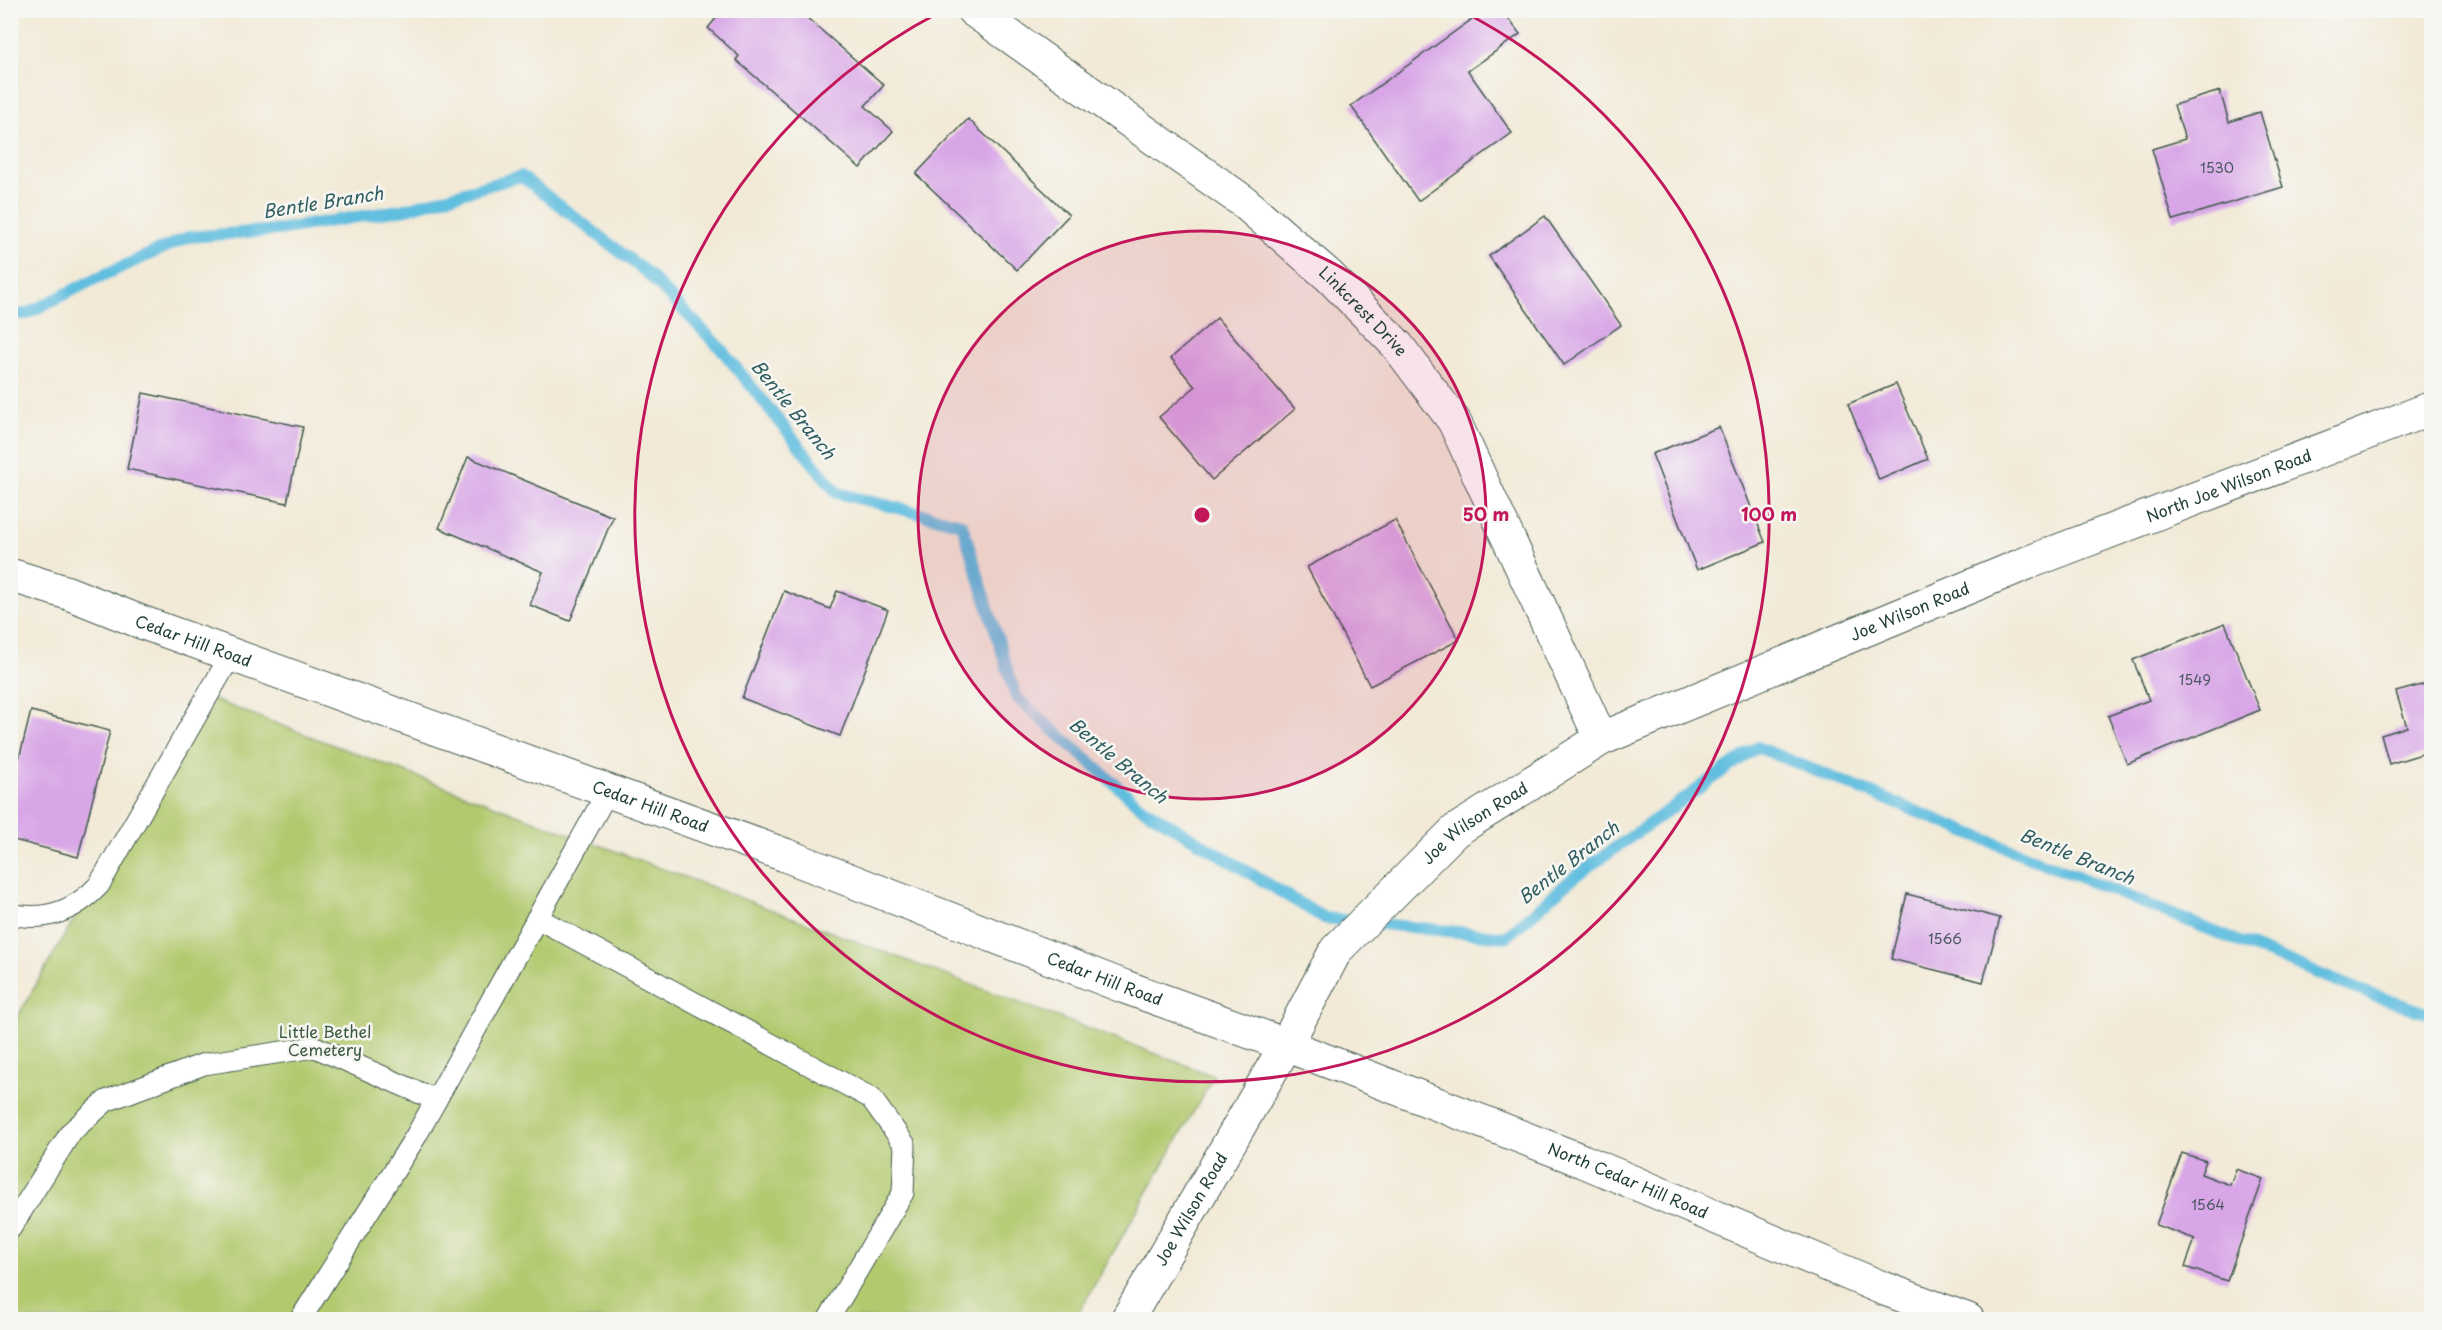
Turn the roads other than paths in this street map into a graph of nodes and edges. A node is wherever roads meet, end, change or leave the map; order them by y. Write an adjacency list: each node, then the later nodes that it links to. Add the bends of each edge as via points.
1 (973, 10): 6 (street, Linkcrest Drive, via 1244,202 1329,276 1397,345 1454,421)
2 (2432, 408): 3 (street, North Joe Wilson Road)
3 (2027, 563): 6 (street, Joe Wilson Road)
4 (10, 575): 5 (street, Cedar Hill Road)
5 (231, 655): 7 (street, Cedar Hill Road); 8 (lane, via 99,885 63,912 27,918)
6 (1600, 739): 10 (street, Joe Wilson Road, via 1455,831 1370,913 1336,950)
7 (608, 791): 9 (lane); 10 (street, Cedar Hill Road)
8 (10, 914)
9 (537, 918): 11 (lane); 14 (lane, via 871,1098 885,1117 905,1145 903,1193)
10 (1286, 1045): 15 (street, Joe Wilson Road); 16 (street, North Cedar Hill Road, via 1583,1161 1880,1287)
11 (436, 1100): 12 (lane, via 315,1047 204,1064 106,1101 71,1132); 13 (lane)
12 (10, 1229)
13 (300, 1320)
14 (828, 1320)
15 (1127, 1320)
16 (1968, 1320)

